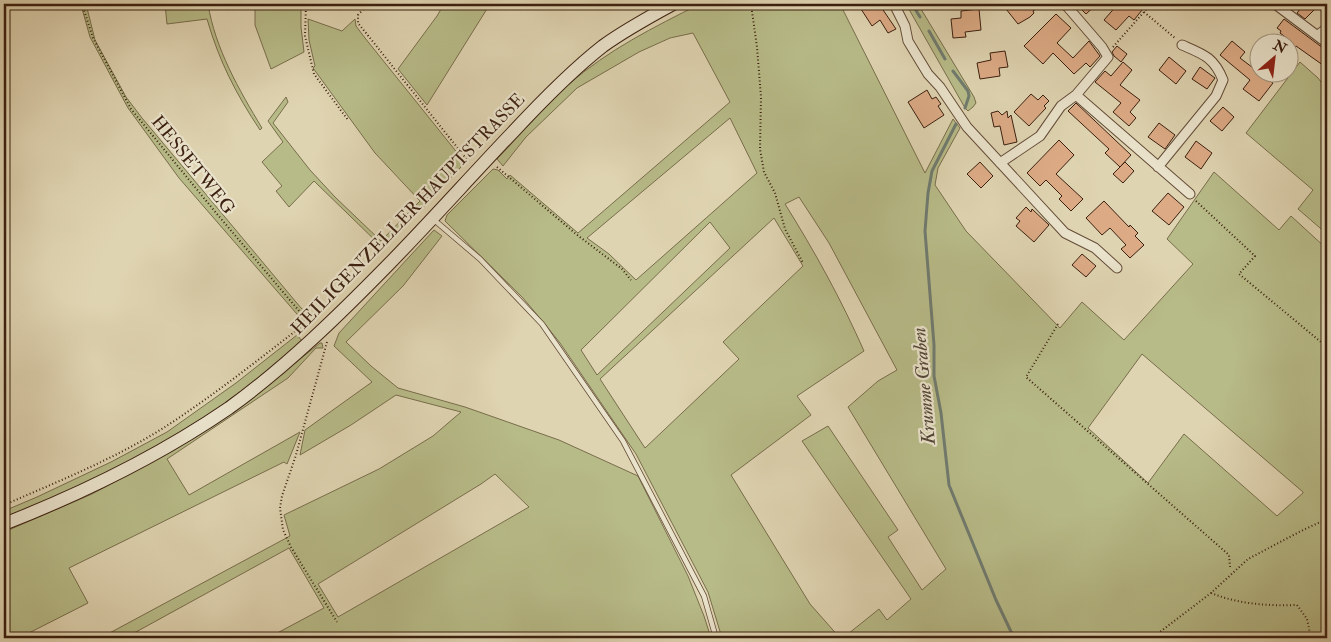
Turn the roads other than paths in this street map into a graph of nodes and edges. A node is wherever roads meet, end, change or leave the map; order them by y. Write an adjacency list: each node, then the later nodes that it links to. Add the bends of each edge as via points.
1 (673, 4): 13 (street, HEILIGENZELLER HAUPTSTRASSE, via 603,47 546,98)
2 (894, 4): 10 (street, via 905,26 908,41 928,74 967,127)
3 (1066, 4): 9 (street, via 1108,57)
4 (1276, 4): 6 (street)
5 (1327, 28): 6 (street)
6 (1318, 35): 7 (street)
7 (1327, 44)
8 (1182, 45): 11 (street, via 1210,58 1223,80 1216,96)
9 (1076, 95): 10 (street, via 1061,106 1040,136); 11 (street)
10 (1000, 163): 14 (street, via 1065,233 1095,248)
11 (1158, 167): 12 (street)
12 (1190, 194)
13 (432, 218): 15 (street, HEILIGENZELLER HAUPTSTRASSE, via 322,331 230,407 125,470 61,502); 16 (lane, via 480,259 542,324 623,441 704,596)
14 (1117, 268)
15 (4, 524)
16 (716, 638)

